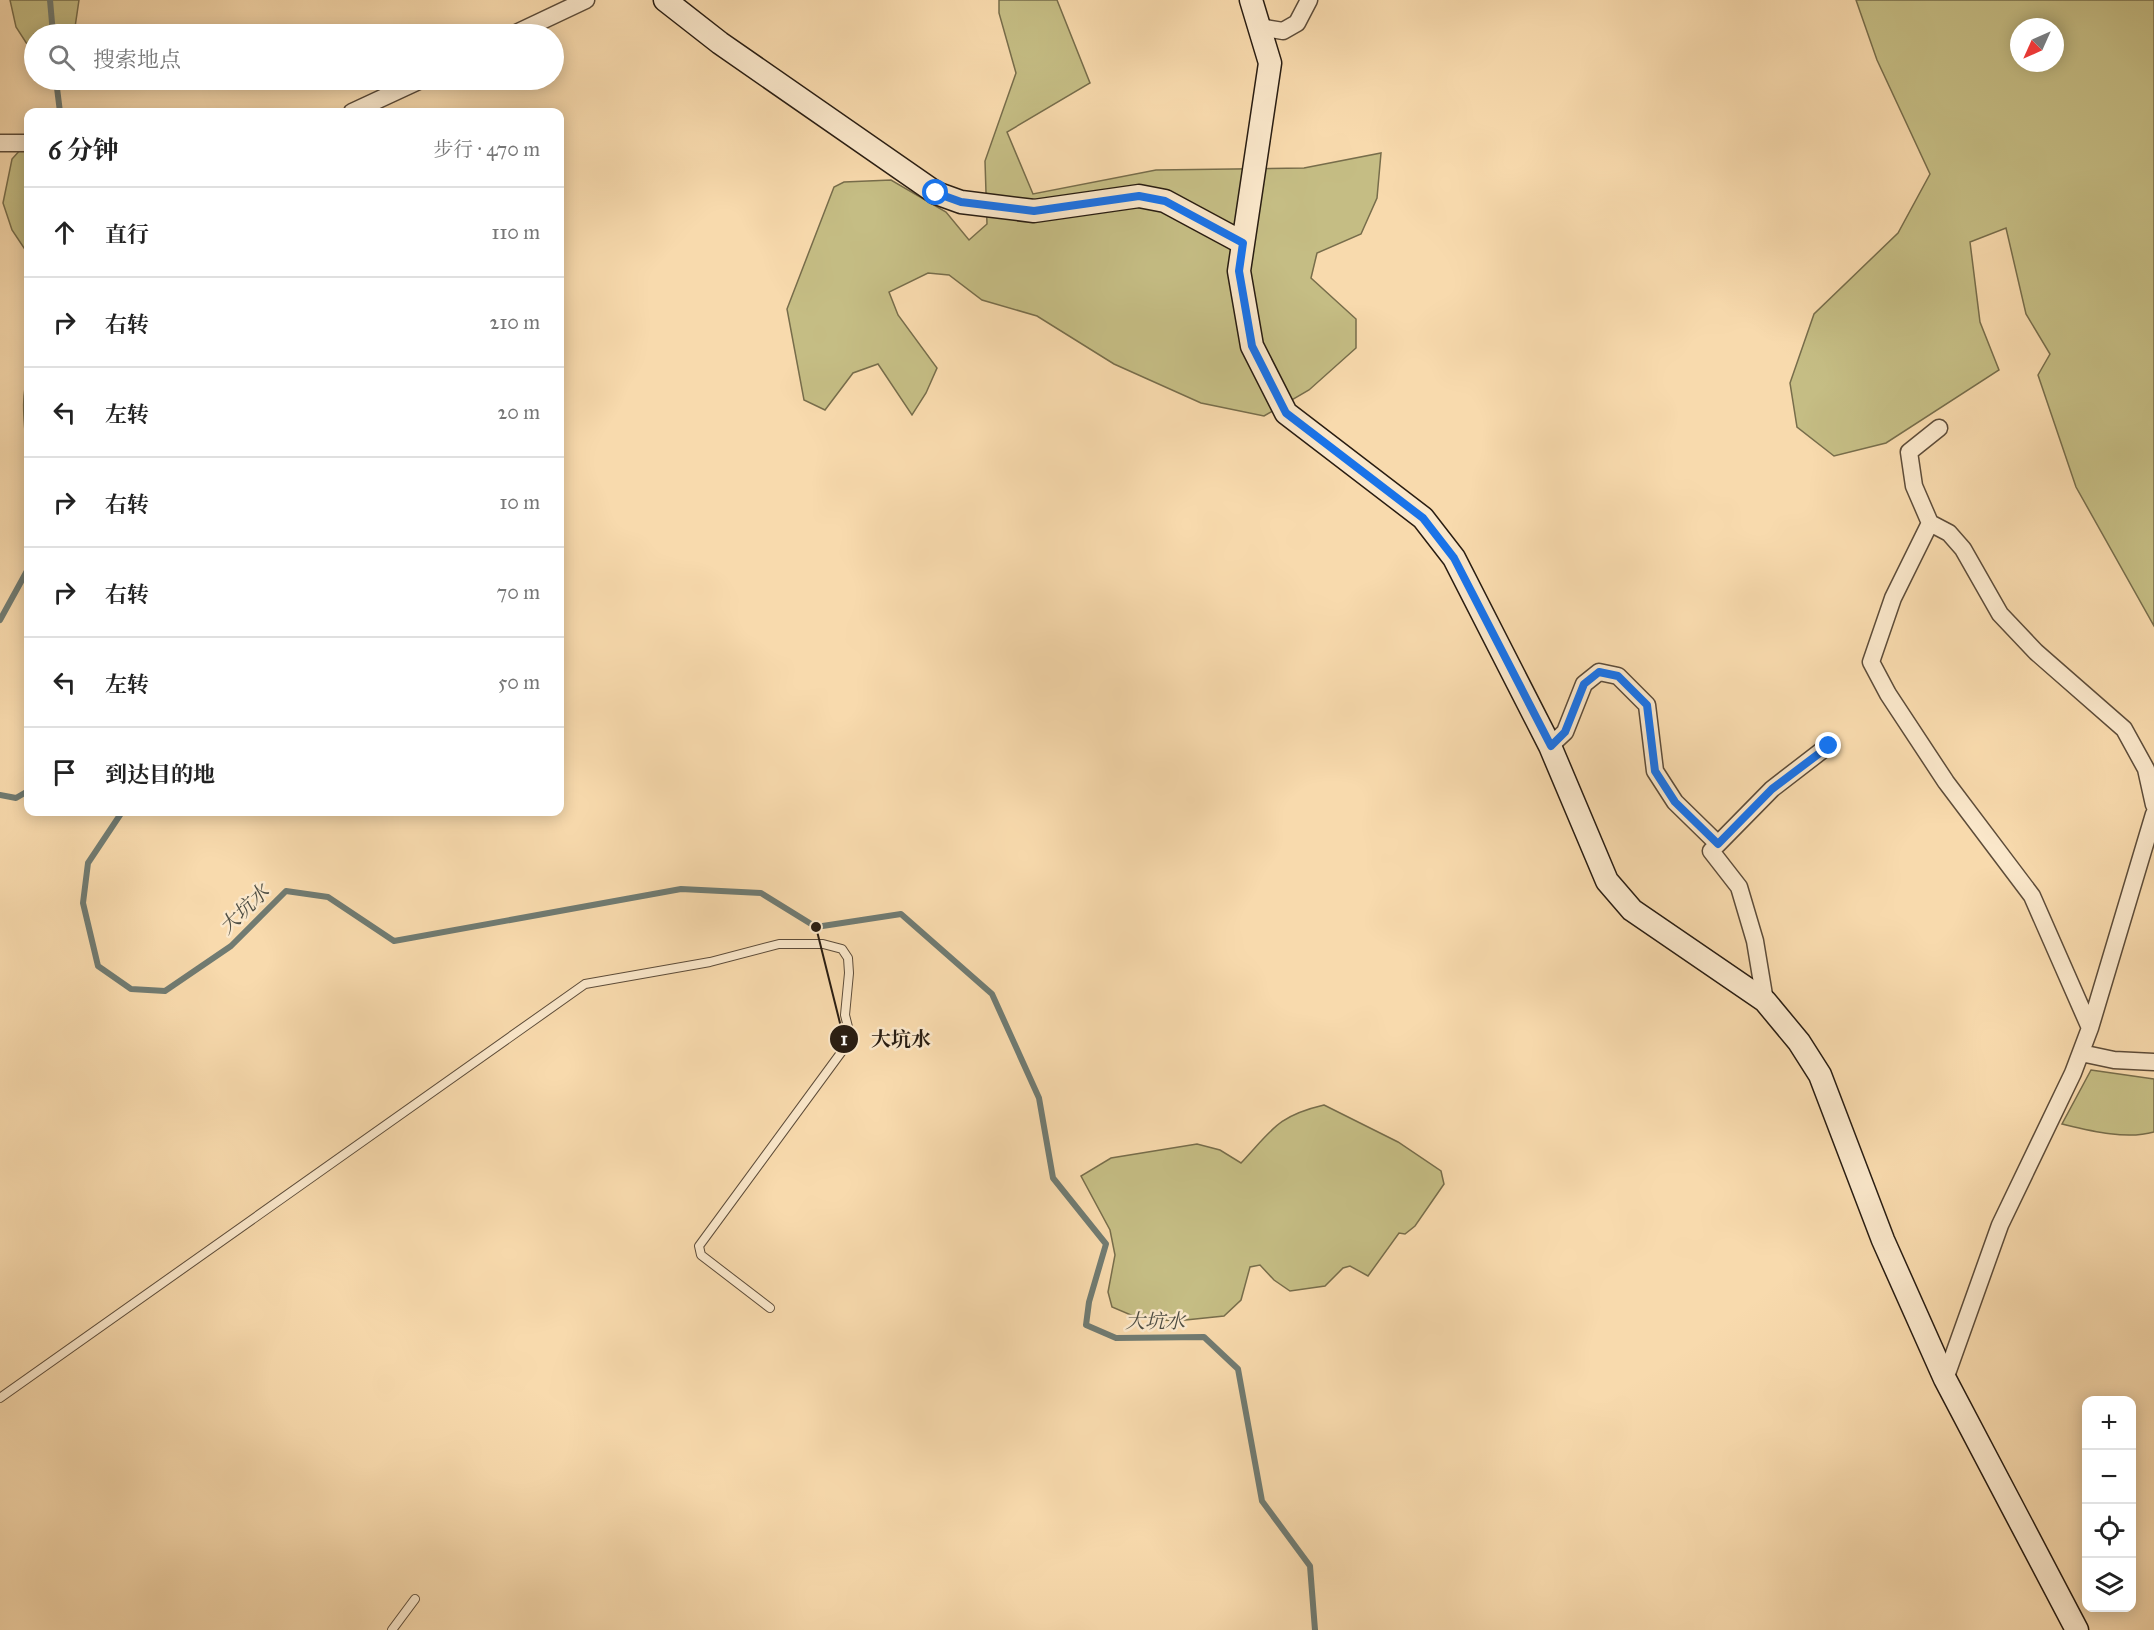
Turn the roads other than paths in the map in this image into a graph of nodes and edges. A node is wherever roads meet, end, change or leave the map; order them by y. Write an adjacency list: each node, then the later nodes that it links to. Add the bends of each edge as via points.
1 (586, 0): 5 (street)
2 (665, 0): 11 (street, via 720,43 936,193 961,202 1034,211 1139,196 1165,201)
3 (1251, 0): 6 (street)
4 (1309, 0): 6 (street, via 1297,23 1283,31)
5 (535, 24)
6 (1259, 27): 11 (street, via 1270,63)
7 (399, 90): 8 (street)
8 (361, 108)
9 (0, 143): 10 (street)
10 (24, 143)
11 (1243, 243): 14 (street, via 1239,271 1252,346 1286,413 1423,518 1454,558)
12 (1939, 428): 13 (street, via 1909,452 1914,486)
13 (1930, 523): 16 (street, via 1949,533 1963,549 2000,614 2036,652 2124,729 2146,769); 20 (street, via 1893,598 1871,662 1946,782 2032,896)
14 (1551, 746): 18 (street, via 1565,732 1584,684 1599,672 1618,676 1647,705 1655,771 1675,802); 19 (street, via 1606,881 1632,910)
15 (1829, 746): 18 (street, via 1772,789)
16 (2154, 805)
17 (2154, 814): 20 (street)
18 (1718, 844): 19 (street, via 1711,851 1739,887 1755,940)
19 (1765, 1001): 24 (street, via 1799,1042 1820,1076 1883,1240)
20 (2090, 1028): 21 (street)
21 (2081, 1053): 22 (street); 24 (street, via 2000,1225)
22 (2154, 1062)
23 (770, 1308): 25 (lane, via 701,1255 699,1246 851,1039 845,1015 848,958 842,949 823,944 779,944 710,962 585,984)
24 (1945, 1379): 28 (street)
25 (0, 1398)
26 (415, 1599): 27 (lane)
27 (392, 1630)
28 (2076, 1630)

